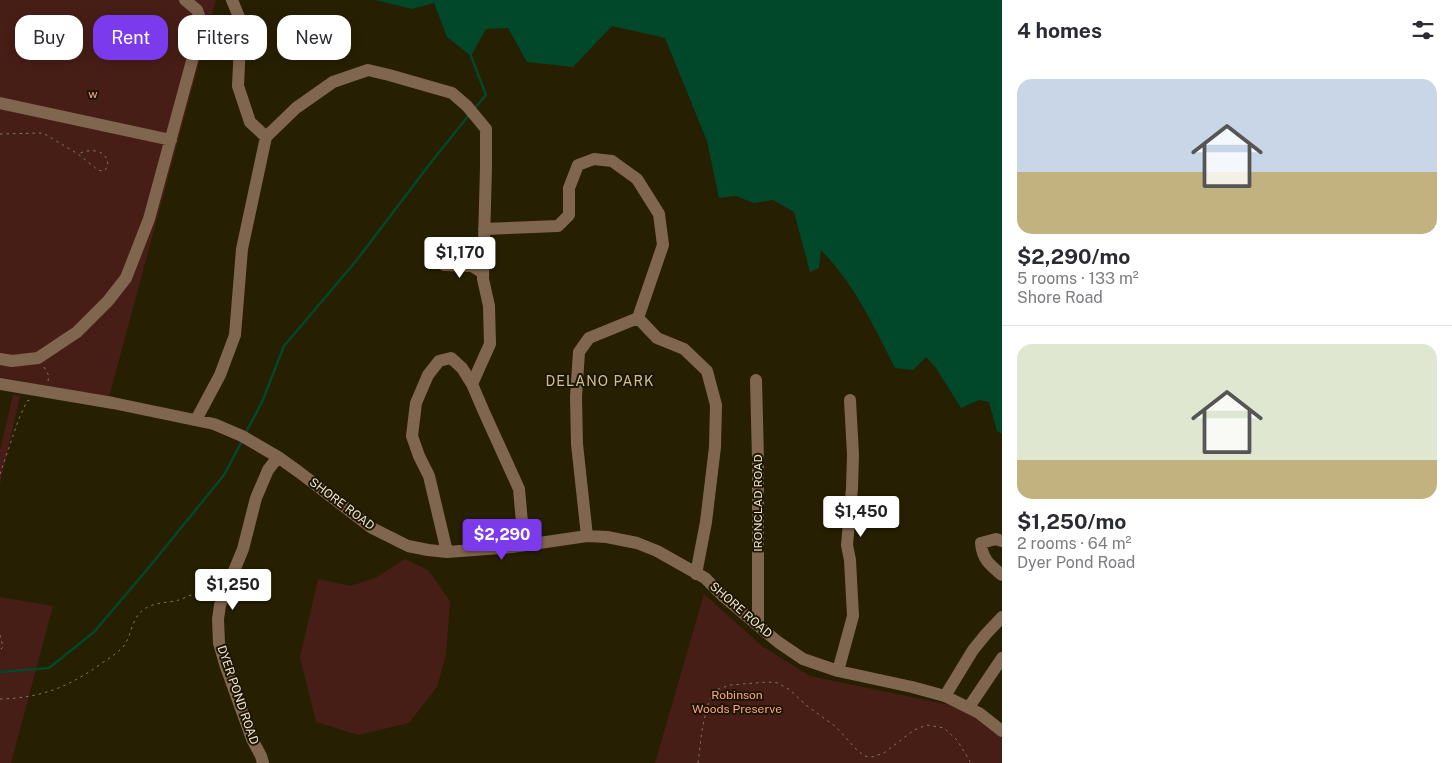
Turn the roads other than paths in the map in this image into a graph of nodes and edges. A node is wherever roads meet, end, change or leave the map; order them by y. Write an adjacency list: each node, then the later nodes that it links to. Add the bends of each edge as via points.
1 (185, 0): 5 (street, via 197,10 202,24)
2 (232, 0): 4 (street, via 241,22 238,86 250,122)
3 (0, 103): 5 (street)
4 (266, 138): 6 (street, via 296,108 333,82 368,70 452,93 486,129); 15 (street, via 242,249 235,335 220,374)
5 (171, 140): 10 (street, via 149,219 126,278 77,332 38,358)
6 (484, 229): 8 (street); 9 (street, via 558,226 569,215 569,188 578,165 594,159 612,161 637,179 659,214 663,245)
7 (444, 265): 8 (street, via 472,266)
8 (483, 273): 13 (street, via 489,306 490,344)
9 (638, 318): 17 (street, via 589,338 579,352 577,444); 21 (street, via 657,338 684,349 707,371 716,405 715,447)
10 (0, 359)
11 (756, 380): 24 (street, IRONCLAD ROAD)
12 (0, 384): 15 (street, SHORE ROAD)
13 (472, 384): 19 (street, via 519,489); 20 (street, via 451,358 439,361 428,375 416,403 412,436 429,476)
14 (850, 400): 26 (street, via 853,480 847,544 853,616)
15 (196, 420): 16 (street, SHORE ROAD, via 242,436)
16 (278, 457): 20 (street, SHORE ROAD, via 372,528 408,546); 30 (street, DYER POND ROAD, via 268,470 256,498 243,549 220,604 218,619 219,643 226,667)
17 (587, 536): 19 (street, SHORE ROAD); 21 (street, SHORE ROAD, via 637,543)
18 (1002, 541): 22 (street, via 996,539 981,543 982,552)
19 (524, 545): 20 (street, SHORE ROAD)
20 (447, 552)
21 (696, 574): 24 (street, SHORE ROAD, via 705,578)
22 (1002, 575)
23 (1002, 617): 27 (street, via 973,650)
24 (758, 626): 26 (street, SHORE ROAD, via 803,659)
25 (1002, 658): 28 (street)
26 (838, 671): 27 (street, SHORE ROAD)
27 (945, 696): 28 (street, SHORE ROAD)
28 (969, 707): 29 (street, SHORE ROAD)
29 (1002, 731)
30 (264, 763)

